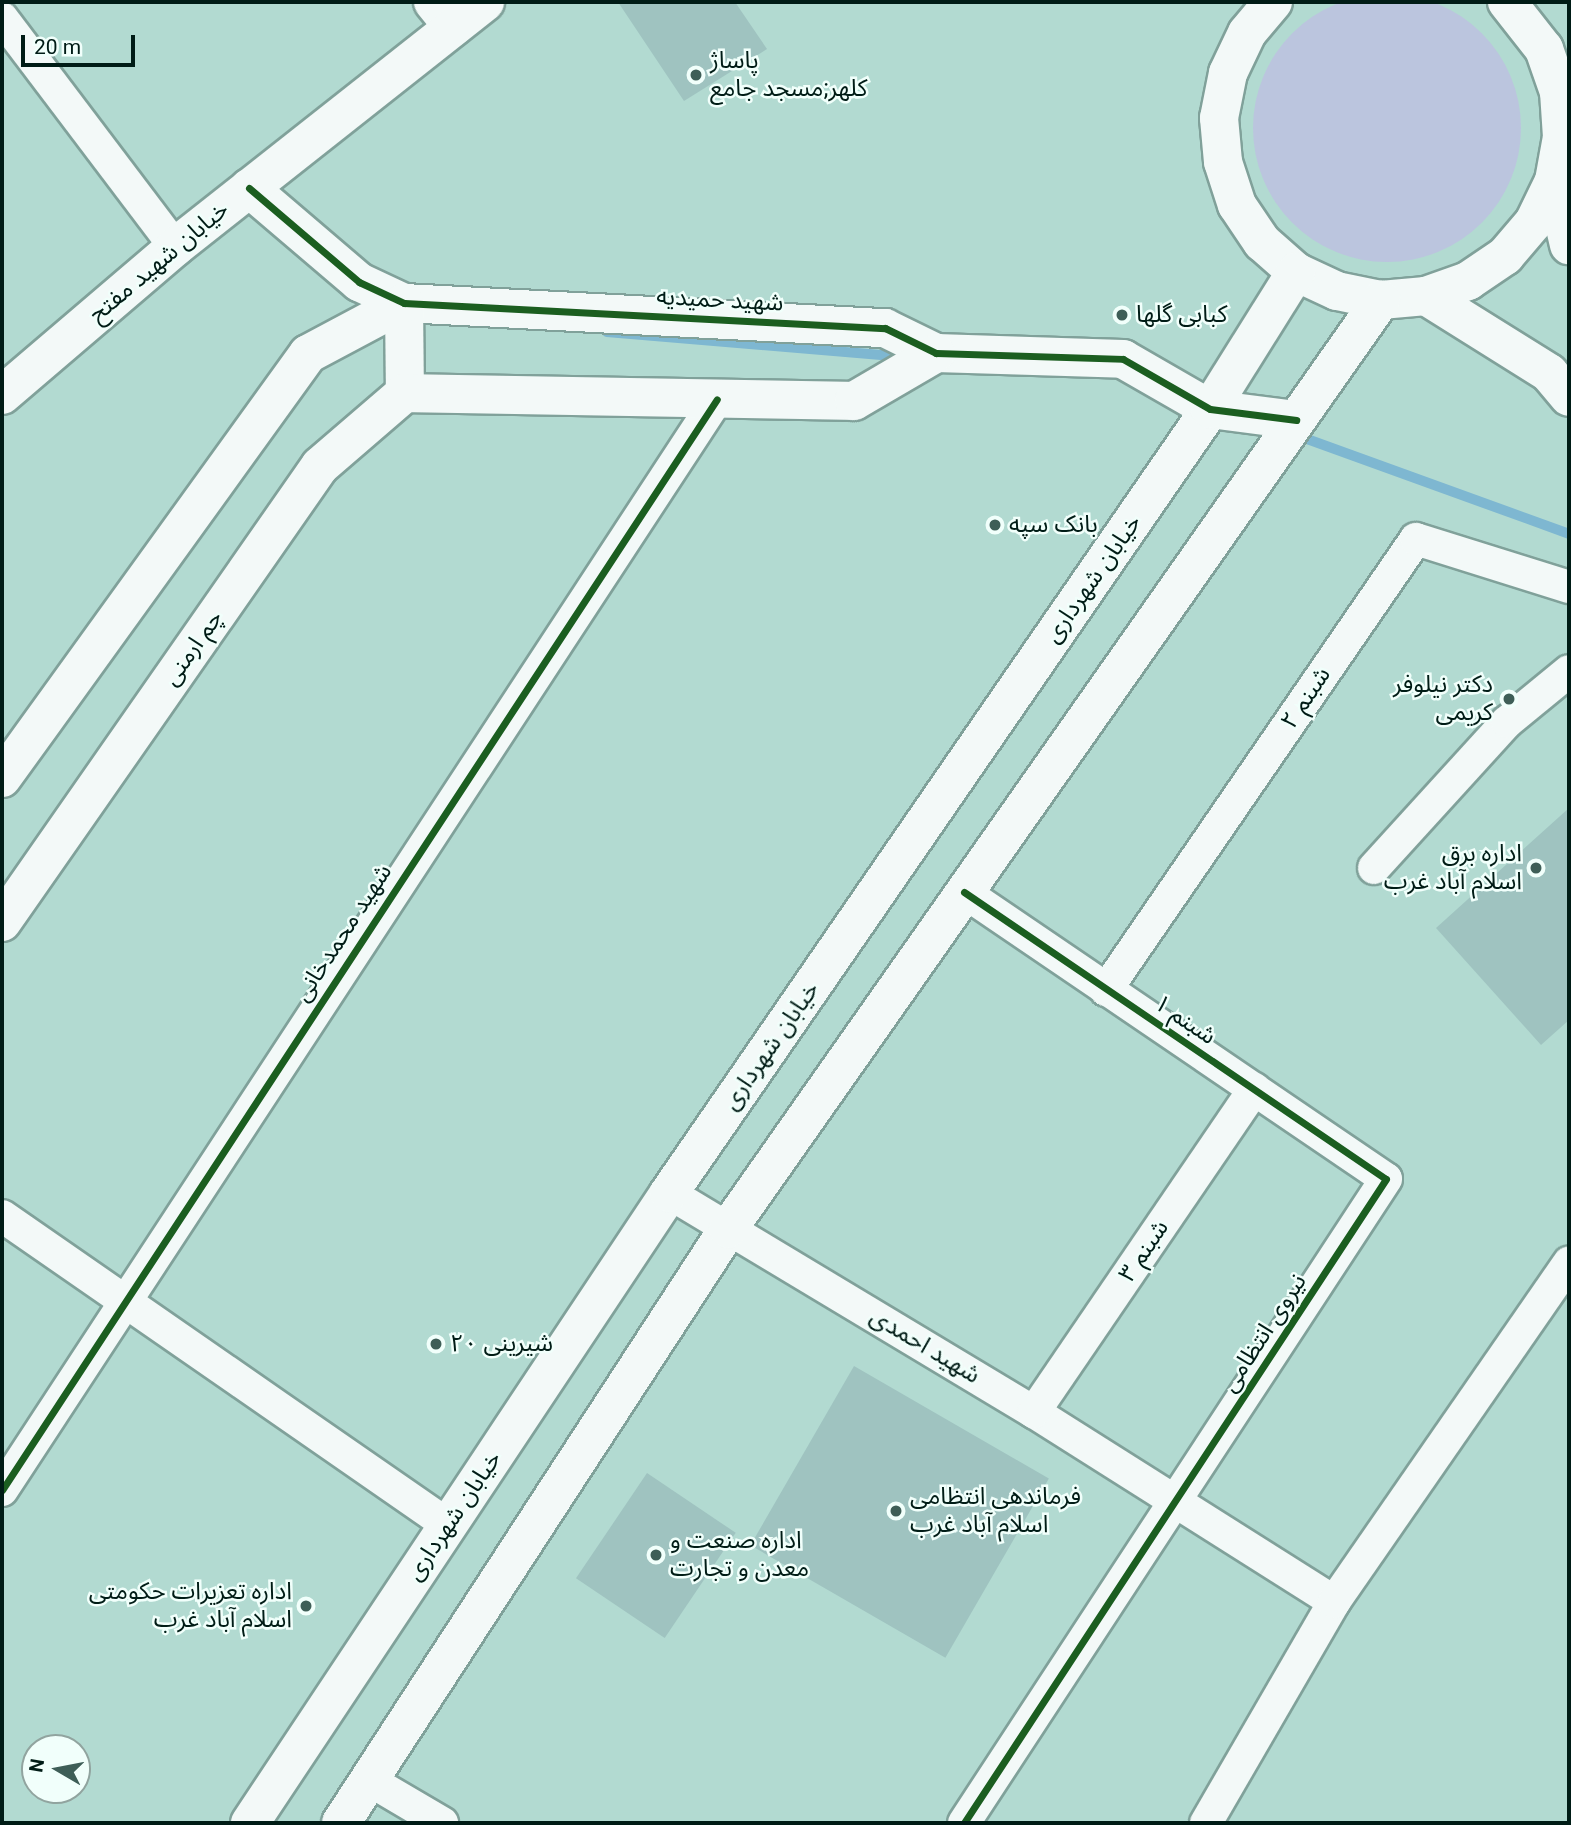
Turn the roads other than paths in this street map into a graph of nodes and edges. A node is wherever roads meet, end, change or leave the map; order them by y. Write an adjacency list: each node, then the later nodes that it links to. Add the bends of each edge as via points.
1 (485, 2): 4 (main road, خیابان شهید مفتح)
2 (1273, 2): 5 (main road)
3 (1507, 2): 7 (main road, via 1544,49)
4 (443, 15): 9 (main road, خیابان شهید مفتح)
5 (1240, 17): 12 (main road, via 1219,118 1223,162 1243,214 1262,242)
6 (2, 18): 11 (street)
7 (1566, 132): 8 (main road)
8 (1554, 181): 10 (main road); 13 (main road, via 1534,222 1505,256 1468,281)
9 (249, 188): 11 (main road, خیابان شهید مفتح); 15 (main road, شهید حمیدیه, via 359,282)
10 (1569, 245)
11 (175, 247): 18 (main road, خیابان شهید مفتح)
12 (1296, 272): 14 (main road, via 1337,291); 21 (main road, خیابان شهرداری)
13 (1426, 296): 14 (main road); 19 (main road, via 1529,359)
14 (1381, 299): 22 (main road)
15 (404, 303): 16 (main road, شهید حمیدیه, via 885,328); 17 (main road); 25 (main road, via 308,354)
16 (936, 353): 20 (main road, via 854,401); 21 (main road, شهید حمیدیه, via 1123,359)
17 (405, 393): 20 (main road); 28 (main road, چم ارمنی, via 320,466)
18 (2, 395)
19 (1569, 397)
20 (717, 399): 36 (street, شهید محمدخانی)
21 (1210, 409): 22 (main road); 32 (main road, خیابان شهرداری)
22 (1296, 420): 27 (main road)
23 (1569, 587): 29 (street, شبنم ۲, via 1416,539)
24 (1569, 671): 26 (street, via 1507,722)
25 (2, 778)
26 (1374, 868)
27 (964, 892): 29 (street, شبنم ۱); 34 (main road)
28 (2, 922)
29 (1106, 990): 30 (street, شبنم ۱)
30 (1254, 1089): 31 (street, شبنم ۱); 37 (street, شبنم ۳)
31 (1386, 1179): 39 (street, نیروی انتظامی)
32 (669, 1193): 34 (street, شهید احمدی); 40 (main road, خیابان شهرداری)
33 (2, 1216): 36 (street)
34 (727, 1229): 37 (street, شهید احمدی); 42 (main road)
35 (1569, 1262): 41 (street)
36 (125, 1302): 38 (street, شهید محمدخانی); 40 (street)
37 (1034, 1412): 39 (street, شهید احمدی)
38 (2, 1490)
39 (1179, 1502): 41 (street, شهید احمدی); 46 (street, نیروی انتظامی)
40 (448, 1525): 43 (main road, خیابان شهرداری)
41 (1334, 1602): 47 (street)
42 (369, 1780): 44 (main road); 45 (street)
43 (250, 1823)
44 (341, 1823)
45 (442, 1823)
46 (964, 1823)
47 (1206, 1823)

